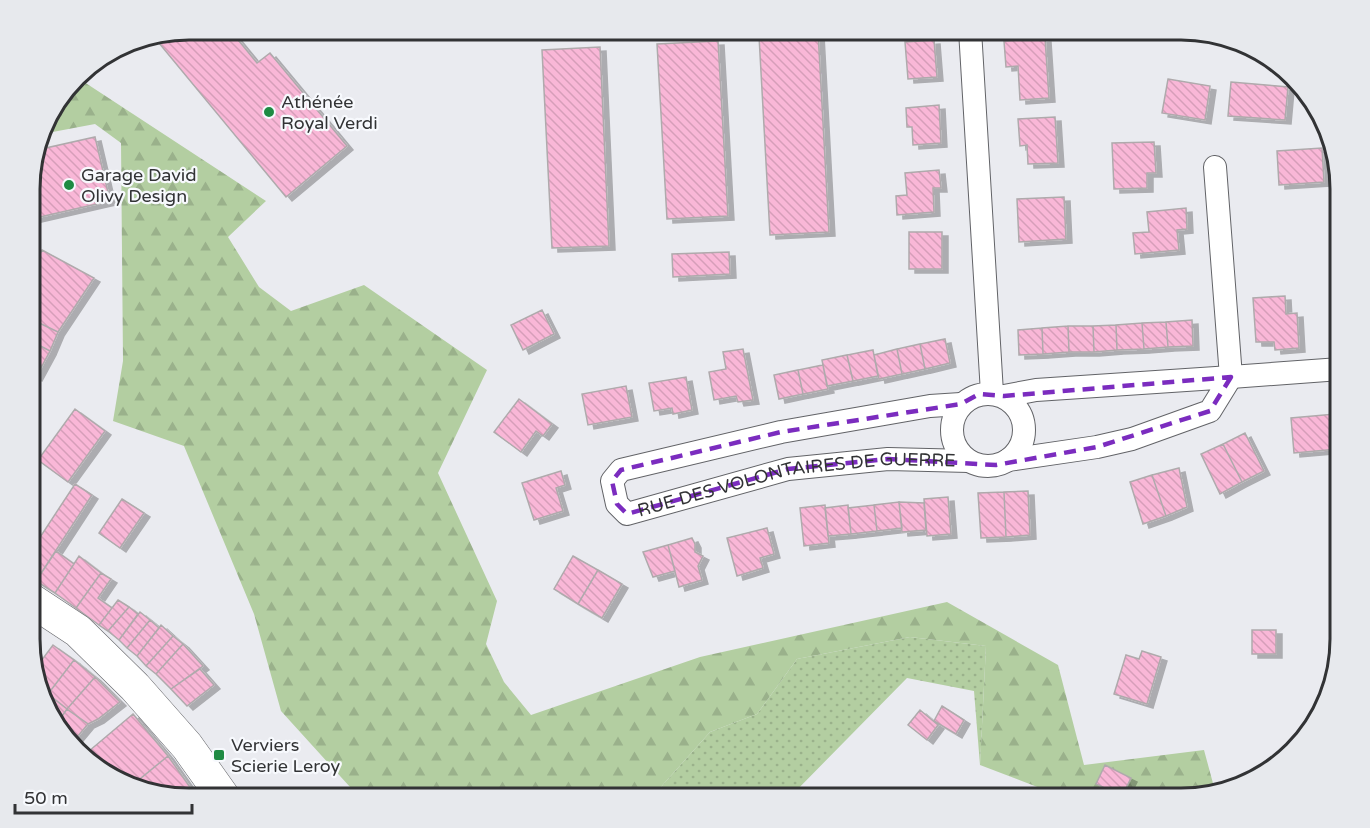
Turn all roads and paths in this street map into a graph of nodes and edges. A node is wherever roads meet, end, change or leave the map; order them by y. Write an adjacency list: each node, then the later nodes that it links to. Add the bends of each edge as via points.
1 (971, 41): 5 (street)
2 (1215, 168): 4 (street)
3 (1329, 370): 4 (street, RUE DES VOLONTAIRES DE GUERRE)
4 (1231, 377): 5 (street, RUE DES VOLONTAIRES DE GUERRE); 8 (street, RUE DES VOLONTAIRES DE GUERRE, via 1210,411 1132,439)
5 (998, 394): 6 (street, RUE DES VOLONTAIRES DE GUERRE, via 970,397); 8 (street, via 1011,402 1024,423 1021,443)
6 (961, 404): 7 (street, RUE DES VOLONTAIRES DE GUERRE); 9 (street, RUE DES VOLONTAIRES DE GUERRE, via 951,429 958,452)
7 (781, 432): 10 (street); 10 (street, RUE DES VOLONTAIRES DE GUERRE, via 621,470 612,481 617,504 627,514)
8 (1008, 460): 9 (street, RUE DES VOLONTAIRES DE GUERRE, via 983,466)
9 (969, 461): 10 (street, RUE DES VOLONTAIRES DE GUERRE, via 888,459)
10 (788, 469)
11 (40, 606): 12 (main road, via 78,631 135,687 187,746)
12 (217, 788)

